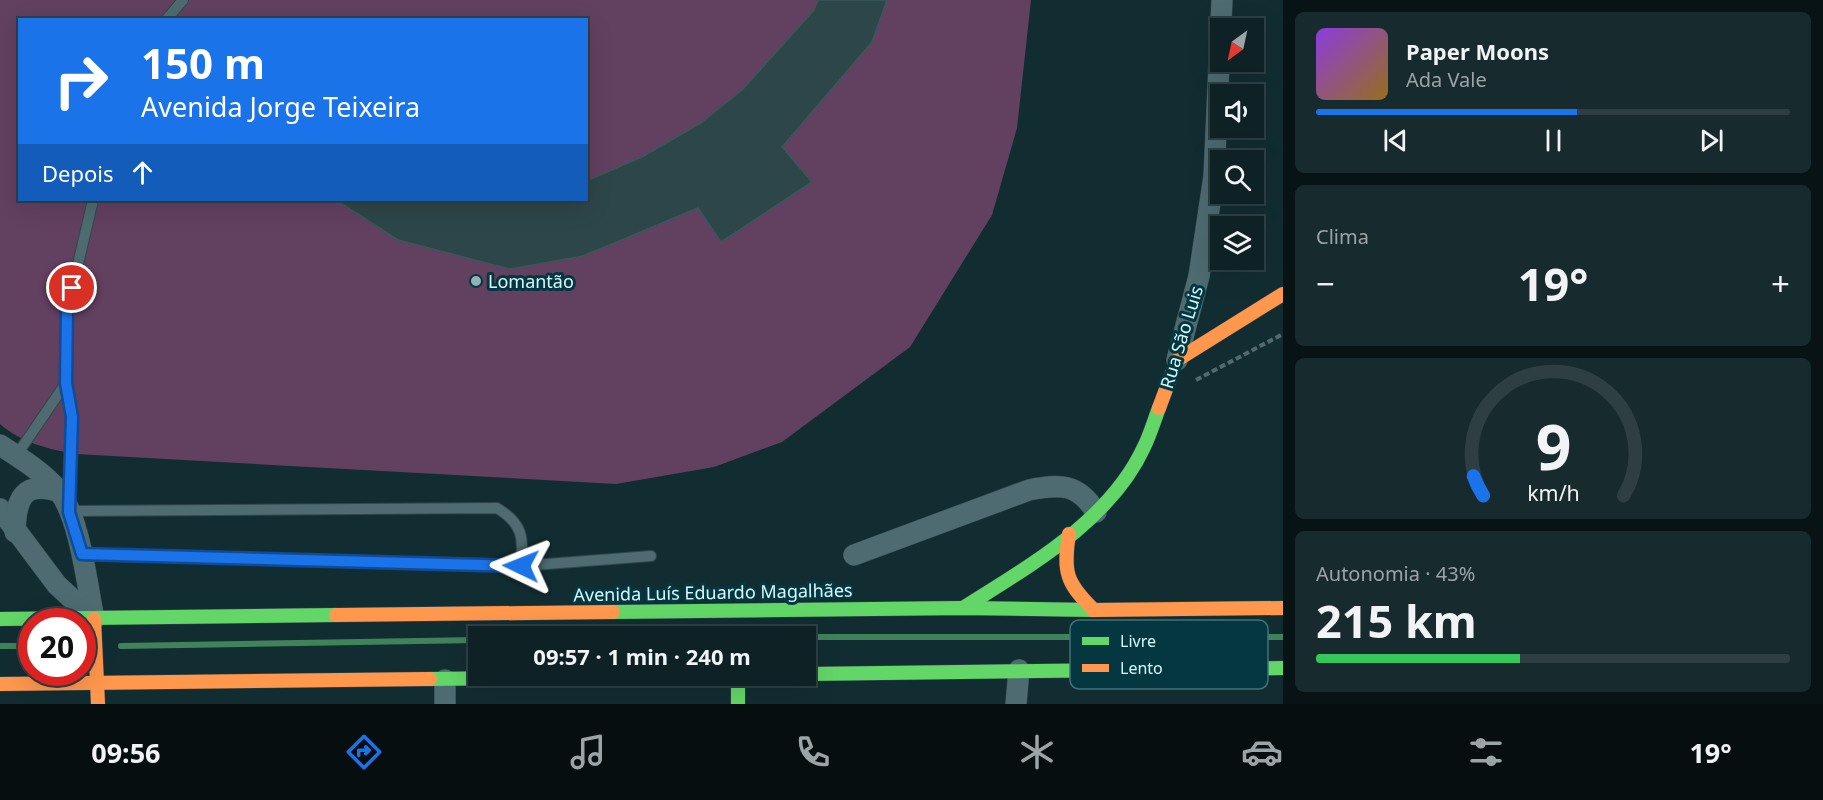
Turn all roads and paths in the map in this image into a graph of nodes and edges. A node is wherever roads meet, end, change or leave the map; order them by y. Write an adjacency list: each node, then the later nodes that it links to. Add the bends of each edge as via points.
1 (183, 0): 3 (lane)
2 (1222, 0): 7 (street, Rua São Luis, via 1214,176 1199,276)
3 (168, 18)
4 (93, 201): 9 (lane, via 67,310)
5 (1283, 294): 7 (main road)
6 (1283, 334): 8 (path)
7 (1177, 360): 14 (main road, Rua São Luis, via 1144,448 1122,483)
8 (1194, 382)
9 (66, 383): 10 (lane); 13 (lane, via 72,417)
10 (8, 451): 11 (street)
11 (60, 492): 13 (street); 15 (street, via 43,487 25,493 15,513)
12 (0, 509): 15 (street)
13 (69, 512): 17 (street); 20 (lane, via 497,508 514,518 523,543)
14 (1096, 512): 16 (main road, Rua São Luis); 18 (street, via 1085,495 1055,485 1029,490)
15 (15, 532): 21 (street, via 66,595)
16 (1069, 534): 23 (main road, Rua São Luis, via 1042,558); 25 (main road, via 1066,574 1078,595)
17 (82, 554): 20 (lane); 22 (street)
18 (854, 555)
19 (651, 556): 20 (lane)
20 (521, 566)
21 (86, 608)
22 (91, 608)
23 (963, 608): 25 (main road, Avenida Luís Eduardo Magalhães); 26 (main road, Avenida Luís Eduardo Magalhães)
24 (1283, 608): 25 (main road, Avenida Luís Eduardo Magalhães)
25 (1094, 610)
26 (96, 612)
27 (18, 618): 28 (main road, Avenida Luís Eduardo Magalhães)
28 (0, 619)
29 (96, 661): 38 (main road)
30 (1268, 669): 31 (main road)
31 (1283, 669)
32 (1019, 670): 33 (main road); 34 (main road); 43 (street)
33 (1070, 670)
34 (816, 674)
35 (445, 680): 36 (main road); 38 (main road); 41 (street)
36 (468, 680)
37 (0, 684): 38 (main road)
38 (98, 685): 40 (main road)
39 (738, 686): 42 (main road)
40 (98, 704)
41 (445, 704)
42 (738, 704)
43 (1016, 704)

